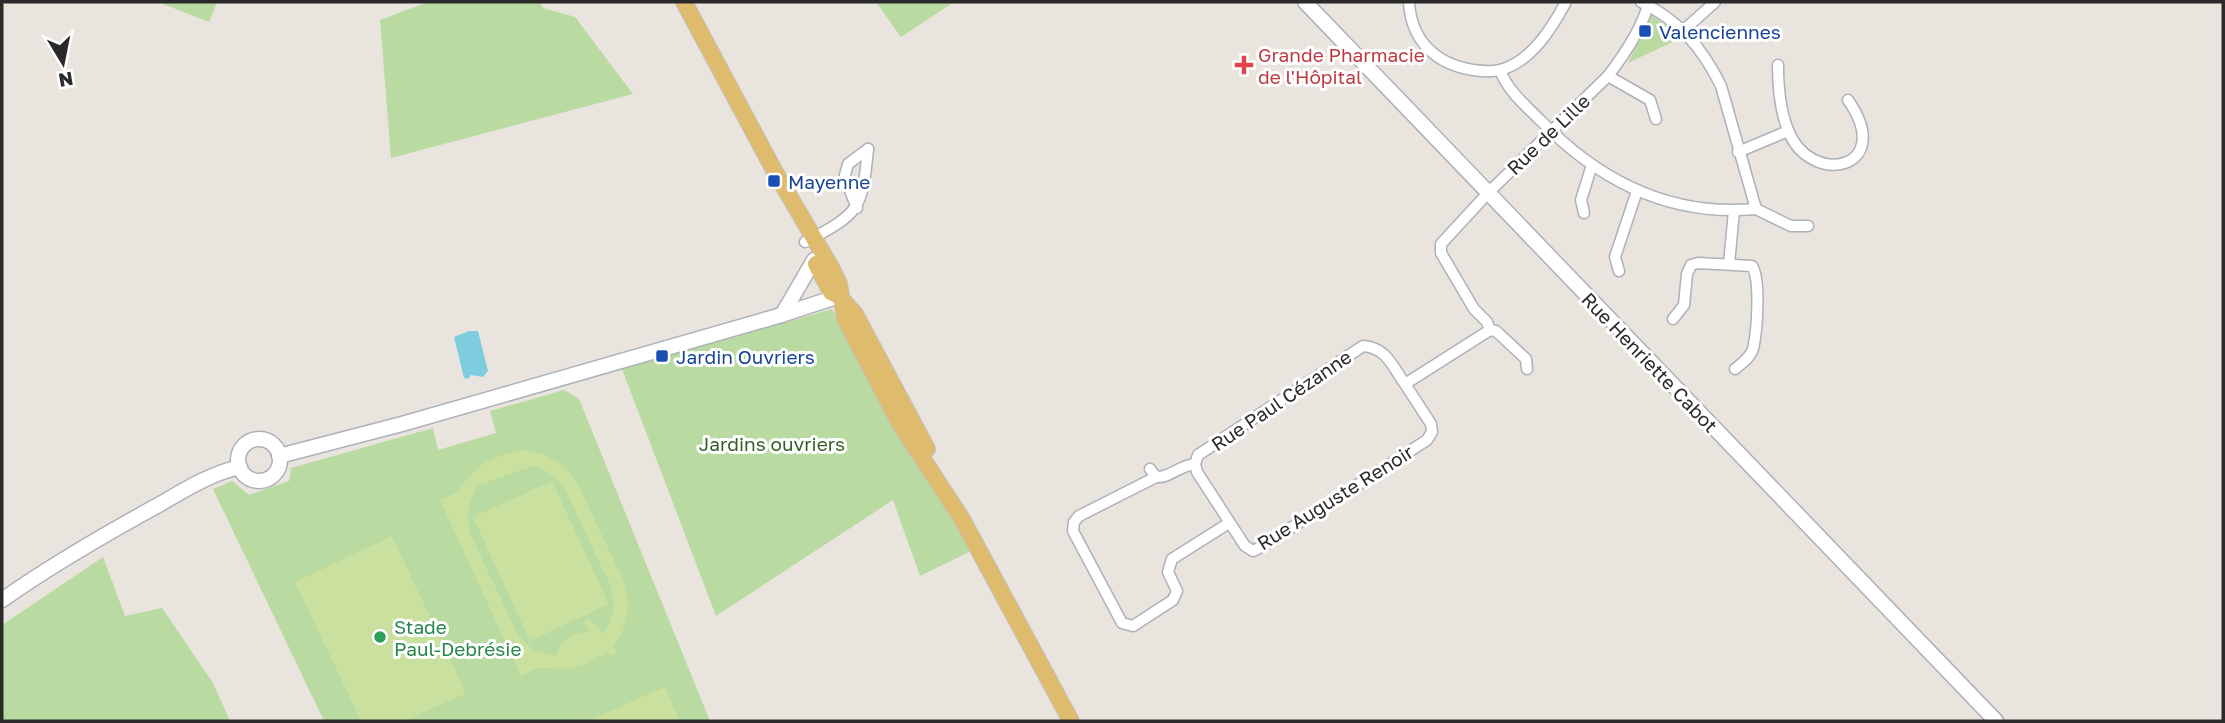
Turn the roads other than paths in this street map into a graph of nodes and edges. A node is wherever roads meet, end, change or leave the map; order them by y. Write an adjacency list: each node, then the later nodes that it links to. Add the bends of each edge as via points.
1 (684, 2): 24 (main road)
2 (1305, 2): 18 (street, Rue Henriette Cabot)
3 (1409, 2): 9 (street, via 1413,29 1432,54 1467,69)
4 (1566, 2): 9 (street, via 1532,51)
5 (1715, 2): 7 (street)
6 (1646, 3): 7 (street); 10 (street, Rue de Lille)
7 (1684, 30): 15 (street, via 1721,86)
8 (1778, 65): 14 (street)
9 (1500, 70): 13 (street, via 1507,86)
10 (1608, 76): 12 (street, via 1650,100); 13 (street, Rue de Lille)
11 (1848, 100): 14 (street, via 1864,132 1860,152 1852,160 1840,165 1814,161)
12 (1656, 120)
13 (1551, 131): 16 (street); 18 (street, Rue de Lille)
14 (1788, 131): 15 (street)
15 (1738, 152): 20 (street)
16 (1592, 166): 17 (street); 22 (street, via 1581,200)
17 (1637, 191): 21 (street, via 1684,205); 27 (street, via 1615,257)
18 (1488, 193): 31 (street, via 1444,238 1441,253); 42 (street, Rue Henriette Cabot)
19 (857, 208): 19 (street, via 845,175 848,164 868,149 864,191); 24 (street)
20 (1756, 209): 21 (street); 23 (street, via 1791,226)
21 (1734, 211): 26 (street)
22 (1584, 213)
23 (1808, 226)
24 (810, 239): 25 (main road); 28 (main road, via 839,284)
25 (814, 260): 28 (main road, via 831,292); 29 (street)
26 (1729, 264): 30 (street, via 1691,265 1684,305); 33 (street, via 1752,266 1758,287 1753,350)
27 (1619, 271)
28 (839, 296): 29 (street); 41 (main road, via 845,319 900,424 957,509)
29 (782, 315): 35 (street)
30 (1673, 319)
31 (1490, 330): 32 (street, via 1526,359); 34 (street)
32 (1527, 369)
33 (1735, 369)
34 (1405, 384): 36 (street, Rue Paul Cézanne, via 1384,353 1363,346 1198,455); 39 (street, Rue Auguste Renoir, via 1431,424 1427,440 1253,551)
35 (279, 456): 37 (street, via 278,468 265,480 247,477); 37 (street, via 273,444 254,440 240,454)
36 (1195, 464): 38 (street, Rue Paul Cézanne); 39 (street, via 1184,465 1164,478 1153,473 1074,522 1073,531 1122,623 1133,626 1174,600 1177,591 1168,572 1172,559)
37 (240, 467): 40 (street, via 226,470 99,537)
38 (1219, 507): 39 (street, Rue Auguste Renoir)
39 (1229, 523)
40 (2, 600)
41 (1071, 721)
42 (1996, 721)

